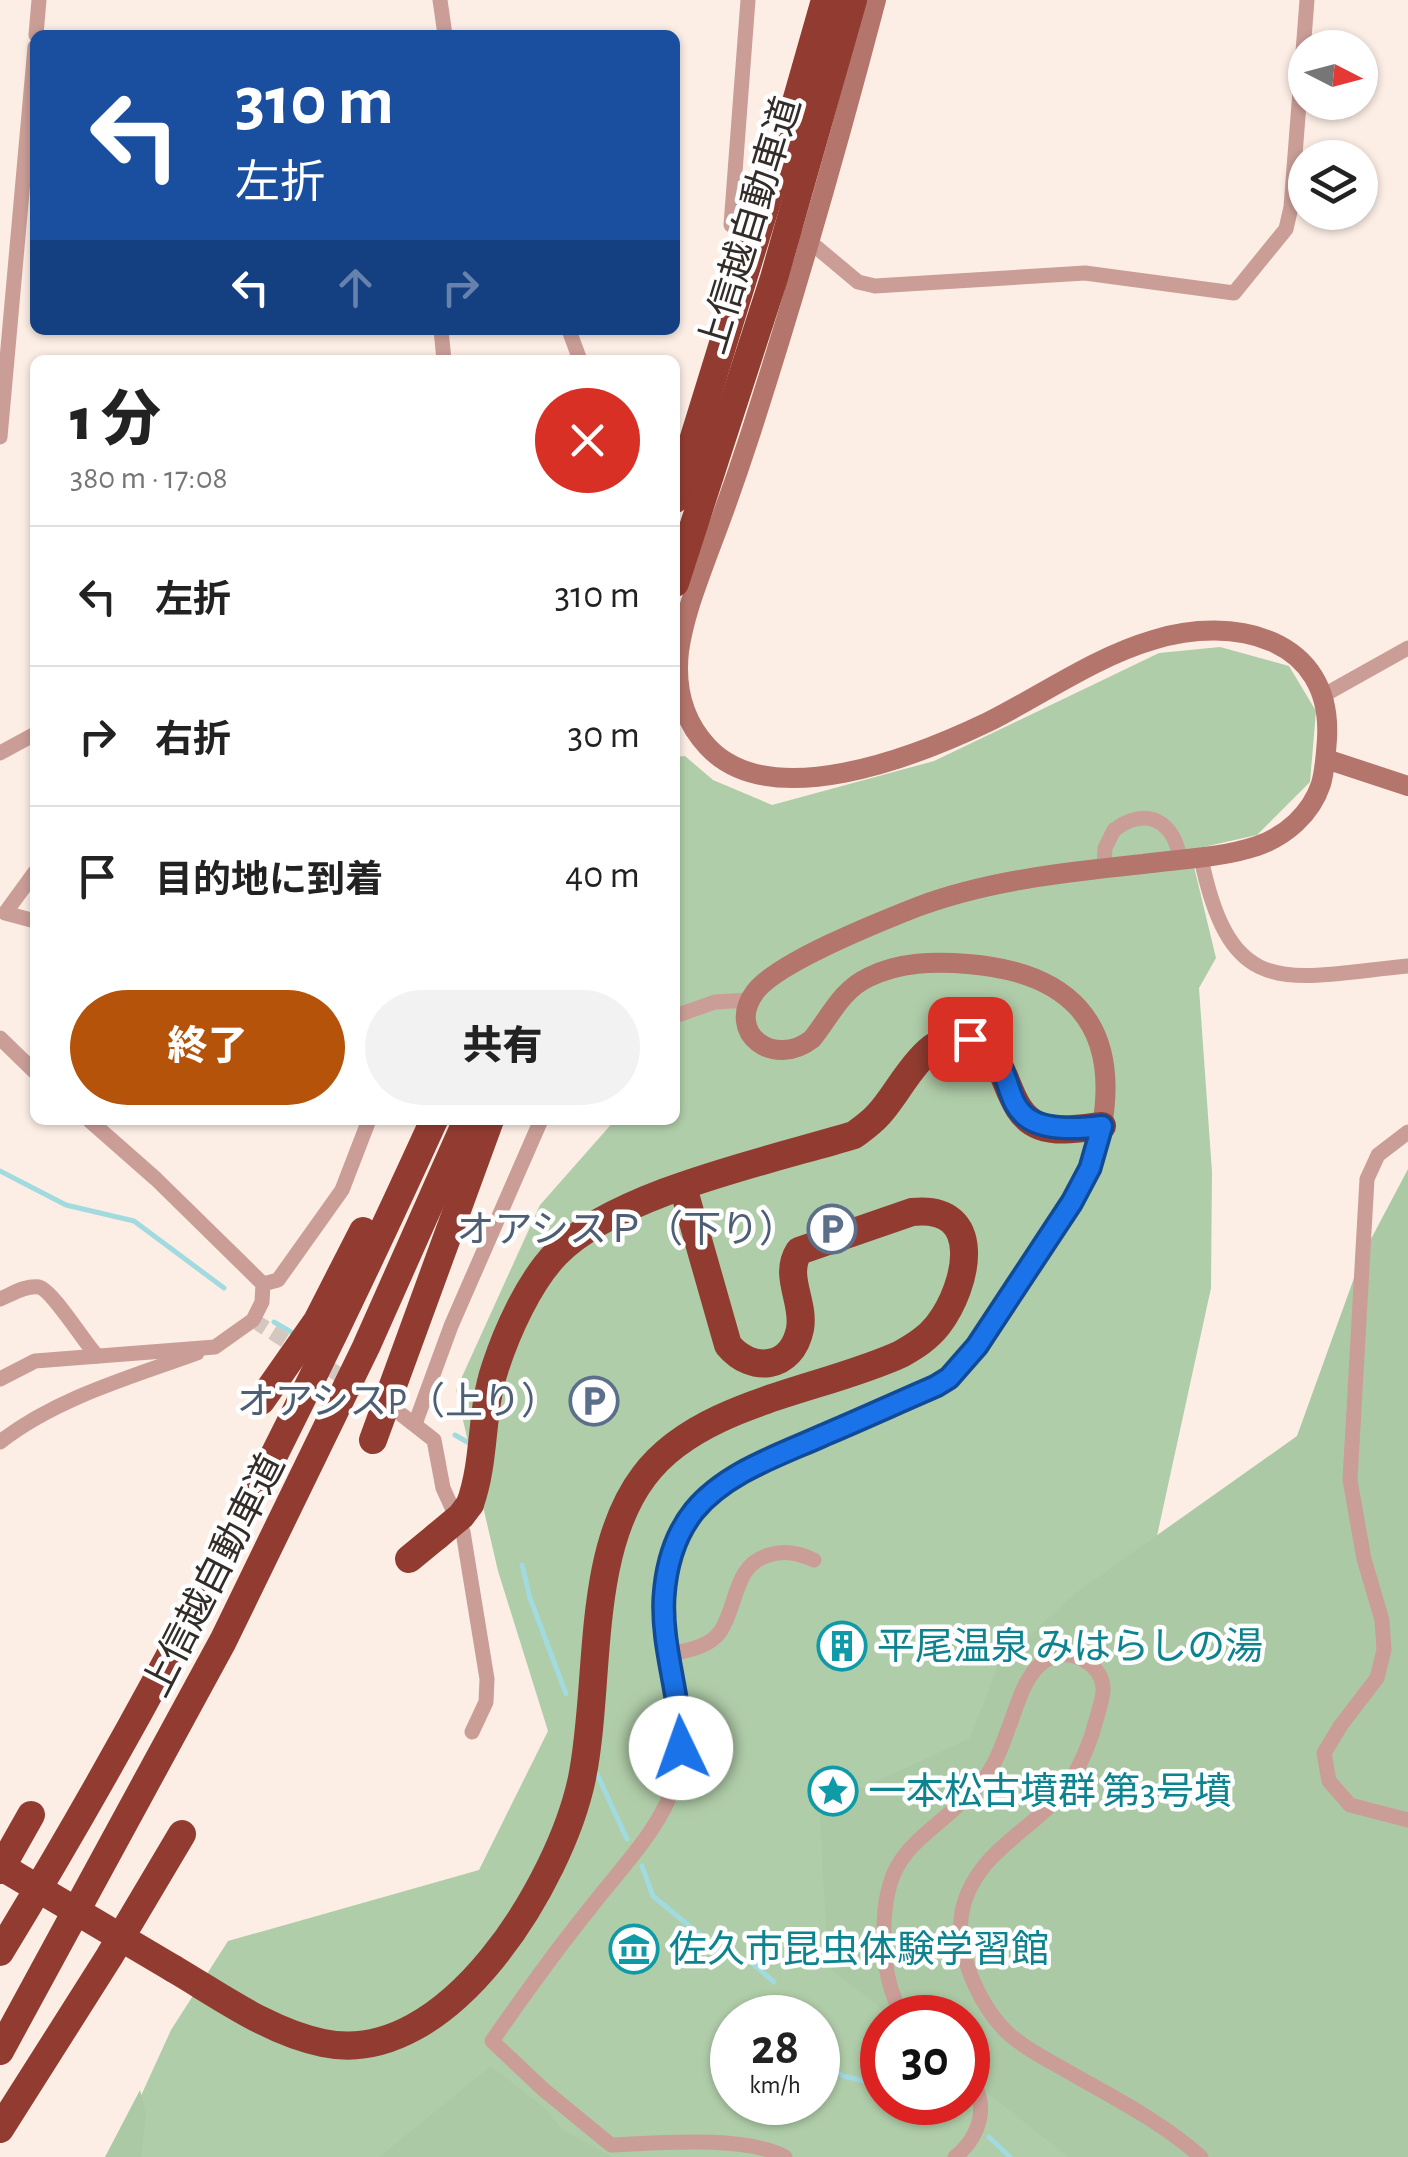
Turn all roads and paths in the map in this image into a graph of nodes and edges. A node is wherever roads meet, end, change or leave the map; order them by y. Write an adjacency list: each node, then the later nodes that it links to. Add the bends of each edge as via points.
1 (39, 0): 8 (street)
2 (440, 0): 9 (street)
3 (748, 0): 11 (street, via 731,225)
4 (825, 0): 14 (highway, 上信越自動車道, bridge)
5 (853, 0): 15 (highway, 上信越自動車道, bridge, via 784,244)
6 (876, 0): 11 (street)
7 (1307, 0): 11 (street, via 1286,229 1234,293 1085,273 875,286 858,282)
8 (36, 30)
9 (444, 30)
10 (30, 99): 12 (street)
11 (809, 241): 17 (street)
12 (3, 380): 13 (street)
13 (0, 438)
14 (680, 482)
15 (680, 567)
16 (1408, 648): 19 (street)
17 (680, 649)
18 (680, 693): 19 (street, via 702,741 722,761 775,779 855,769 966,732 1130,648 1194,632 1251,634 1282,646 1306,666)
19 (1324, 695): 22 (street)
20 (30, 737): 21 (street)
21 (0, 754)
22 (1326, 759): 23 (street); 24 (street, via 1315,797 1291,828 1259,846)
23 (1408, 786)
24 (1190, 858): 25 (street); 25 (street, via 1169,828 1139,820 1114,830); 29 (street, via 1222,929 1252,964 1294,976)
25 (1104, 868): 30 (street, via 998,884 927,904 795,963 764,982)
26 (30, 879): 27 (street)
27 (2, 919): 28 (street)
28 (30, 921)
29 (1408, 966)
30 (750, 1000): 31 (street, via 715,1002); 41 (street, via 750,1033 763,1047 784,1051 812,1039 853,986 898,966 955,963 1036,978 1081,1008 1099,1039 1106,1074)
31 (680, 1014)
32 (0, 1038): 33 (street)
33 (30, 1067)
34 (95, 1125): 44 (street)
35 (368, 1125): 44 (street, via 342,1190 278,1280)
36 (418, 1125): 49 (highway, via 317,1321)
37 (432, 1125): 60 (highway, 上信越自動車道, via 183,1631)
38 (465, 1125): 64 (highway, 上信越自動車道, via 224,1641)
39 (488, 1125): 50 (highway)
40 (539, 1125): 55 (street, via 409,1420 434,1440 442,1488 463,1532 487,1680 486,1702)
41 (1102, 1126): 43 (highway, via 1062,1129 1029,1121 988,1048 960,1038 929,1051 854,1135); 54 (street, via 1072,1202 949,1378 749,1469 692,1513 667,1574 664,1623)
42 (1408, 1132): 57 (street, via 1378,1155 1367,1179 1350,1480 1384,1650 1377,1678 1324,1753 1329,1780 1350,1805)
43 (683, 1187): 52 (highway, bridge, via 607,1219 544,1268 495,1366 470,1504); 59 (highway, bridge, via 728,1345 743,1361 777,1361 795,1343 800,1313 792,1270 798,1251 912,1212 948,1215 961,1231 953,1296 938,1324 901,1354 708,1425 676,1444 643,1477 608,1560 572,1816 522,1919 456,1996 404,2032 366,2044 324,2044 258,2018)
44 (263, 1284): 46 (street, via 252,1320)
45 (0, 1299): 47 (street, via 44,1288)
46 (215, 1347): 47 (street); 51 (street, via 73,1400)
47 (97, 1356): 48 (street, via 35,1361)
48 (0, 1378)
49 (261, 1401)
50 (373, 1440)
51 (0, 1442)
52 (410, 1559)
53 (814, 1560): 54 (street, via 780,1552 761,1557 744,1570 719,1633 705,1645)
54 (671, 1654): 67 (street, via 681,1729 669,1798 492,2041 611,2146 712,2143)
55 (472, 1732)
56 (30, 1815): 59 (highway)
57 (1408, 1820)
58 (182, 1834): 66 (highway)
59 (0, 1868)
60 (0, 1952)
61 (891, 1995): 62 (street, via 884,1903 892,1870 980,1785 1036,1668 1053,1656 1073,1656 1096,1670 1103,1688 1088,1747 1054,1802 986,1863 966,1892 960,1922)
62 (981, 1995)
63 (990, 2009): 69 (street, via 1010,2035 1152,2118)
64 (0, 2051)
65 (980, 2125): 68 (street)
66 (0, 2129)
67 (785, 2157)
68 (955, 2157)
69 (1201, 2157)

